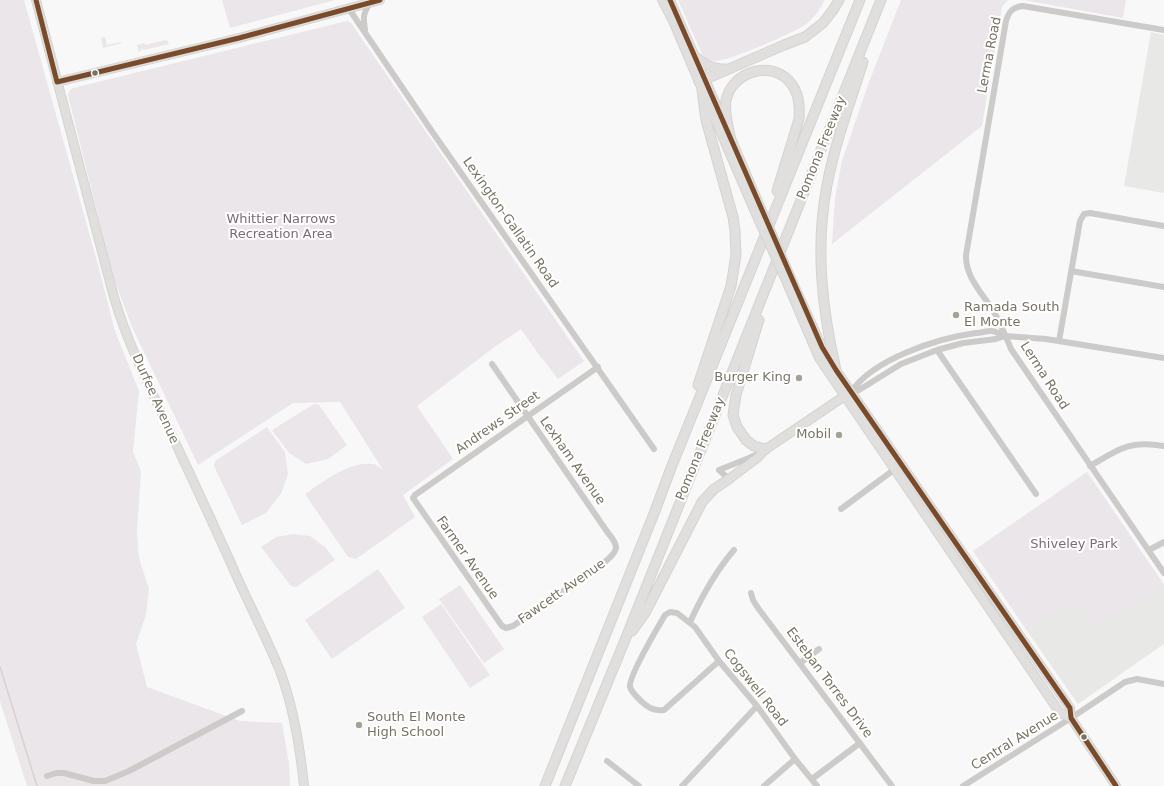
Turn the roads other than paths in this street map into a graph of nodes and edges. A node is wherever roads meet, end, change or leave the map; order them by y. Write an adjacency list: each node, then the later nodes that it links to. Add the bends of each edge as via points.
1 (36, 0): 14 (main road, Durfee Avenue)
2 (380, 0): 8 (main road)
3 (662, 0): 15 (main road)
4 (670, 0): 12 (main road)
5 (839, 0): 13 (highway, via 828,18 805,37)
6 (860, 0): 19 (highway, Pomona Freeway)
7 (882, 0): 20 (highway, Pomona Freeway); 30 (highway, via 838,139 825,193 820,248 821,280)
8 (370, 3): 9 (main road); 11 (street, via 363,19)
9 (349, 9): 11 (street, Lexington-Gallatin Road); 14 (main road)
10 (1164, 30): 24 (street, Lerma Road, via 1023,6 1012,8 1009,13 965,264)
11 (366, 34): 29 (street, Lexington-Gallatin Road)
12 (693, 55): 13 (highway, via 708,67); 15 (main road)
13 (729, 69): 15 (highway)
14 (57, 82): 68 (main road, Durfee Avenue, via 121,319 157,404 280,672 298,738)
15 (702, 84): 16 (main road); 17 (main road); 39 (highway, via 706,120 733,217 736,255 724,308)
16 (730, 136): 17 (main road); 19 (highway, via 725,110 726,99 729,91 742,76 758,71 769,71 789,80 798,96 799,119)
17 (757, 208): 22 (main road, bridge)
18 (1164, 226): 21 (street, via 1084,214 1080,221)
19 (762, 244): 39 (highway, Pomona Freeway)
20 (776, 263): 37 (highway, via 736,395 733,415 746,440 754,446); 55 (highway, Pomona Freeway)
21 (1071, 271): 23 (street); 25 (street)
22 (788, 280): 30 (main road); 33 (main road, via 819,358)
23 (1164, 287)
24 (1005, 336): 25 (street); 26 (street); 31 (street, via 992,331 941,340 907,352); 38 (street, Lerma Road, via 1011,349)
25 (1058, 341): 27 (street)
26 (937, 350): 32 (street, via 902,364); 42 (street)
27 (1164, 358)
28 (492, 364): 34 (street, Lexham Avenue)
29 (598, 367): 34 (street, Andrews Street); 36 (street, Lexington-Gallatin Road)
30 (836, 370): 33 (main road)
31 (869, 375): 32 (street); 33 (street, via 857,383)
32 (872, 382): 33 (street)
33 (848, 394): 37 (main road); 40 (main road); 45 (main road)
34 (527, 416): 43 (street, Andrews Street); 50 (street, Lexham Avenue, via 616,544)
35 (1164, 446): 38 (street, via 1142,443 1127,446)
36 (654, 448)
37 (766, 449): 41 (main road); 41 (street, via 719,470)
38 (1090, 466): 49 (street, Lerma Road)
39 (671, 468): 69 (highway, Pomona Freeway)
40 (895, 469): 44 (street); 46 (main road)
41 (728, 479): 55 (highway, via 702,502 645,613)
42 (1036, 494)
43 (413, 498): 54 (street, Farmer Avenue, via 502,626)
44 (841, 509)
45 (948, 533): 46 (main road); 62 (main road, via 1070,708)
46 (941, 537): 62 (main road, via 1060,713)
47 (1164, 542): 49 (street)
48 (734, 550): 53 (street, via 712,579)
49 (1149, 550): 51 (street, Lerma Road)
50 (616, 551): 54 (street, Fawcett Avenue, via 602,565 513,626)
51 (1164, 573)
52 (751, 593): 58 (street, Esteban Torres Drive, via 758,608)
53 (690, 622): 57 (street, Cogswell Road); 57 (street, Cogswell Road, via 677,613 670,612 665,615 636,669 630,686 632,692 653,710 664,710)
54 (506, 628)
55 (625, 640): 70 (highway, Pomona Freeway)
56 (819, 649): 58 (street)
57 (719, 661): 60 (street, Cogswell Road)
58 (800, 663): 63 (street, Esteban Torres Drive)
59 (1164, 684): 62 (street, Central Avenue, via 1137,679 1130,681)
60 (757, 706): 64 (street, Cogswell Road); 72 (street)
61 (242, 711): 66 (street, via 129,771 105,780 94,781 64,773)
62 (1071, 718): 76 (street, Central Avenue); 77 (main road)
63 (860, 743): 67 (street); 75 (street, Esteban Torres Drive)
64 (795, 759): 67 (street, Cogswell Road); 73 (street)
65 (608, 761): 71 (street)
66 (46, 776)
67 (812, 779): 74 (street, Cogswell Road)
68 (304, 786)
69 (545, 786)
70 (565, 786)
71 (639, 786)
72 (682, 786)
73 (764, 786)
74 (817, 786)
75 (892, 786)
76 (963, 786)
77 (1116, 786)

